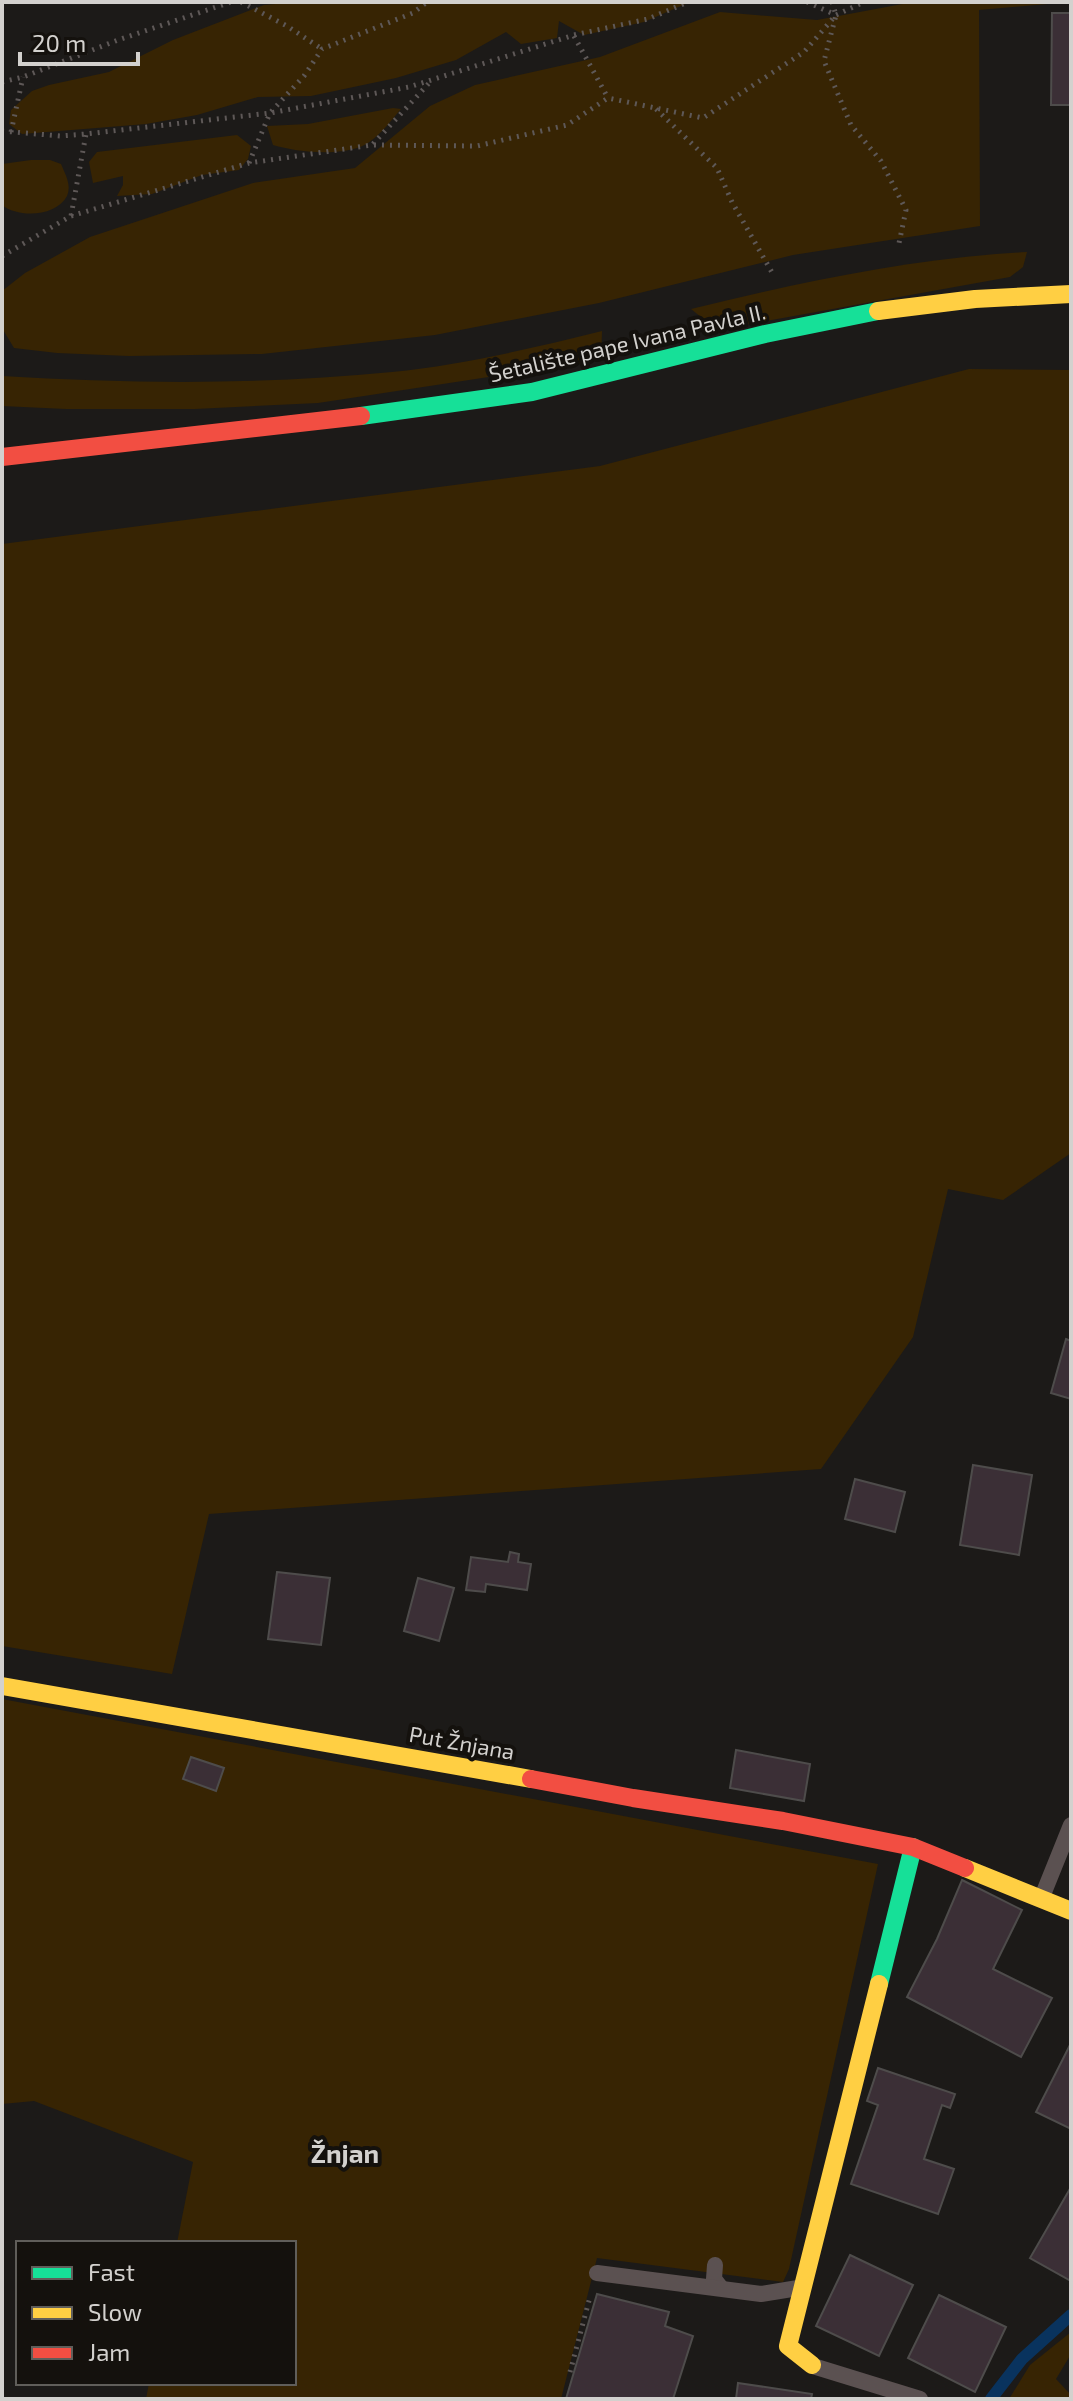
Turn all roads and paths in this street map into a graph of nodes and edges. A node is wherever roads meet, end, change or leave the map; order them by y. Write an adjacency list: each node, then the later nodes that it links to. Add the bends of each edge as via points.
1 (231, 2): 11 (path)
2 (241, 2): 10 (path)
3 (427, 2): 10 (path, via 413,13)
4 (688, 2): 9 (path, via 648,19)
5 (807, 2): 8 (path)
6 (832, 2): 8 (path)
7 (864, 2): 8 (path)
8 (836, 15): 15 (path, via 804,52 703,118); 23 (path, via 824,61 851,125 881,161 906,210)
9 (574, 35): 12 (path); 14 (path)
10 (322, 49): 16 (path)
11 (23, 77): 13 (path); 18 (path)
12 (432, 80): 16 (path); 20 (path)
13 (2, 82)
14 (608, 98): 15 (path); 20 (path, via 567,125 477,146)
15 (655, 108): 25 (path, via 717,168)
16 (270, 113): 19 (path); 21 (path)
17 (2, 131): 18 (path)
18 (11, 132): 19 (path)
19 (86, 134): 22 (path)
20 (372, 145): 21 (path)
21 (249, 163): 22 (path)
22 (71, 216): 24 (path)
23 (898, 248)
24 (2, 256)
25 (774, 276)
26 (1071, 294): 27 (street, Šetalište pape Ivana Pavla II., via 878,311 532,392)
27 (2, 457)
28 (2, 1686): 30 (street, Put Žnjana)
29 (1071, 1825): 31 (lane)
30 (913, 1847): 31 (street, Put Žnjana); 35 (street)
31 (1042, 1897): 32 (street, Put Žnjana)
32 (1071, 1911)
33 (715, 2265): 36 (lane, via 714,2279)
34 (597, 2273): 36 (lane); 38 (path)
35 (803, 2287): 36 (lane, via 761,2294); 37 (street, via 788,2346)
36 (721, 2288)
37 (812, 2365): 39 (lane)
38 (570, 2372)
39 (920, 2399)

